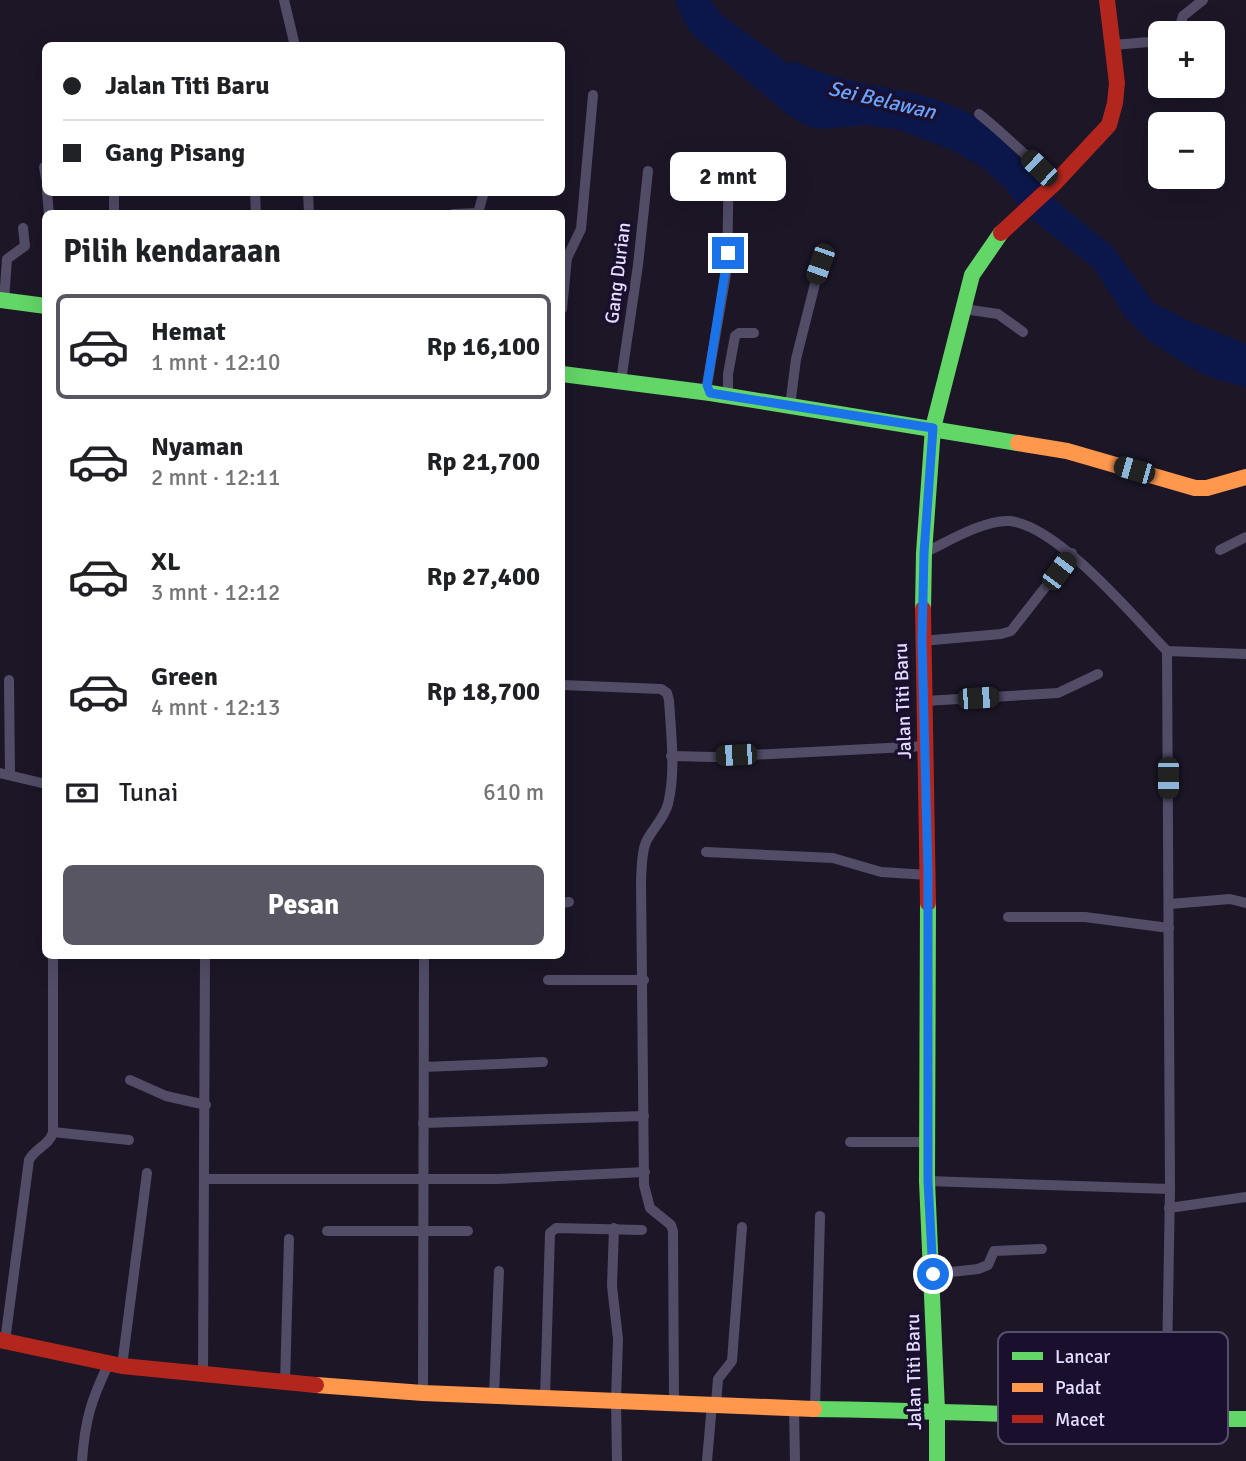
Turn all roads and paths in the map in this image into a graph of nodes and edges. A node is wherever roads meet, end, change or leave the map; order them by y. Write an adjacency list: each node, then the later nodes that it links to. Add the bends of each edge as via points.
1 (284, 0): 5 (street)
2 (1107, 0): 7 (street, Jalan Titi Baru)
3 (1203, 0): 4 (street)
4 (1182, 21)
5 (294, 42)
6 (1148, 42): 7 (street)
7 (1113, 45): 12 (street, Jalan Titi Baru, via 1117,83 1109,125)
8 (593, 95): 15 (street, via 580,229 567,258)
9 (979, 114): 12 (street)
10 (729, 160): 23 (street, via 727,268 707,385)
11 (648, 171): 22 (street, Gang Durian)
12 (1056, 182): 18 (street, Jalan Titi Baru, via 1005,227 972,275)
13 (23, 228): 16 (street, via 25,246 7,259)
14 (820, 264): 25 (street, via 796,359)
15 (565, 279)
16 (2, 301): 17 (street)
17 (42, 306)
18 (964, 309): 19 (street, via 998,314); 26 (street, Jalan Titi Baru)
19 (1023, 332)
20 (754, 333): 24 (street, via 735,336)
21 (565, 378): 22 (street)
22 (621, 381): 23 (street)
23 (710, 393): 24 (street)
24 (728, 396): 25 (street)
25 (790, 406): 26 (street)
26 (933, 428): 27 (street, via 1067,451 1195,488); 30 (street, Jalan Titi Baru)
27 (1246, 477)
28 (1246, 537): 29 (street)
29 (1220, 550)
30 (924, 553): 31 (street, via 990,524 1009,521 1028,526); 32 (street, Jalan Titi Baru)
31 (1072, 553): 32 (street, via 1011,631); 33 (street)
32 (922, 641): 38 (street, Jalan Titi Baru)
33 (1167, 651): 34 (street); 46 (street)
34 (1246, 654)
35 (1098, 674): 38 (street, via 1058,693)
36 (9, 680): 41 (street)
37 (565, 684): 40 (street, via 664,690 669,700)
38 (925, 701): 39 (street, Jalan Titi Baru)
39 (926, 746): 40 (street); 44 (street, Jalan Titi Baru)
40 (671, 756): 53 (street, via 668,803 643,855)
41 (5, 774): 42 (street)
42 (42, 783)
43 (706, 852): 44 (street, via 833,858 881,872)
44 (928, 875): 63 (street, Jalan Titi Baru)
45 (1246, 903): 46 (street, via 1230,899)
46 (1170, 904): 48 (street)
47 (1008, 917): 48 (street, via 1086,918)
48 (1169, 928): 69 (street)
49 (53, 959): 60 (street)
50 (205, 959): 57 (street)
51 (424, 959): 55 (street)
52 (548, 980): 53 (street)
53 (644, 981): 58 (street)
54 (543, 1062): 55 (street)
55 (424, 1067): 59 (street)
56 (130, 1080): 57 (street, via 166,1096)
57 (206, 1105): 66 (street)
58 (644, 1116): 59 (street); 65 (street)
59 (424, 1123): 67 (street)
60 (53, 1132): 61 (street); 84 (street, via 29,1160)
61 (129, 1140)
62 (850, 1142): 63 (street)
63 (928, 1142): 68 (street, Jalan Titi Baru)
64 (147, 1172): 85 (street)
65 (645, 1172): 67 (street); 92 (street, via 650,1208 673,1231)
66 (205, 1179): 67 (street); 86 (street)
67 (423, 1179): 78 (street)
68 (928, 1181): 69 (street); 82 (street, Jalan Titi Baru)
69 (1170, 1189): 71 (street)
70 (1246, 1197): 71 (street)
71 (1169, 1208): 83 (street)
72 (820, 1216): 95 (street)
73 (741, 1227): 93 (street, via 732,1361 718,1379)
74 (614, 1228): 75 (street); 90 (street, via 556,1228 550,1233); 91 (street)
75 (642, 1230)
76 (327, 1231): 78 (street)
77 (468, 1231): 78 (street)
78 (425, 1232): 88 (street)
79 (289, 1239): 87 (street)
80 (1042, 1250): 82 (street, via 995,1251 988,1265 978,1269)
81 (499, 1271): 89 (street)
82 (933, 1274): 96 (street, Jalan Titi Baru)
83 (1167, 1332)
84 (2, 1341): 85 (street)
85 (115, 1365): 86 (street); 100 (street, via 90,1404)
86 (203, 1375): 87 (street)
87 (285, 1383): 88 (street)
88 (424, 1393): 89 (street)
89 (494, 1396): 90 (street)
90 (545, 1398): 91 (street)
91 (616, 1400): 92 (street); 101 (street)
92 (674, 1402): 93 (street)
93 (714, 1404): 94 (street); 102 (street)
94 (794, 1408): 95 (street); 103 (street)
95 (815, 1409): 96 (street)
96 (937, 1410): 97 (street); 104 (street, Jalan Titi Baru)
97 (998, 1412)
98 (1228, 1419): 99 (street)
99 (1246, 1419)
100 (82, 1461)
101 (617, 1461)
102 (707, 1461)
103 (795, 1461)
104 (937, 1461)

